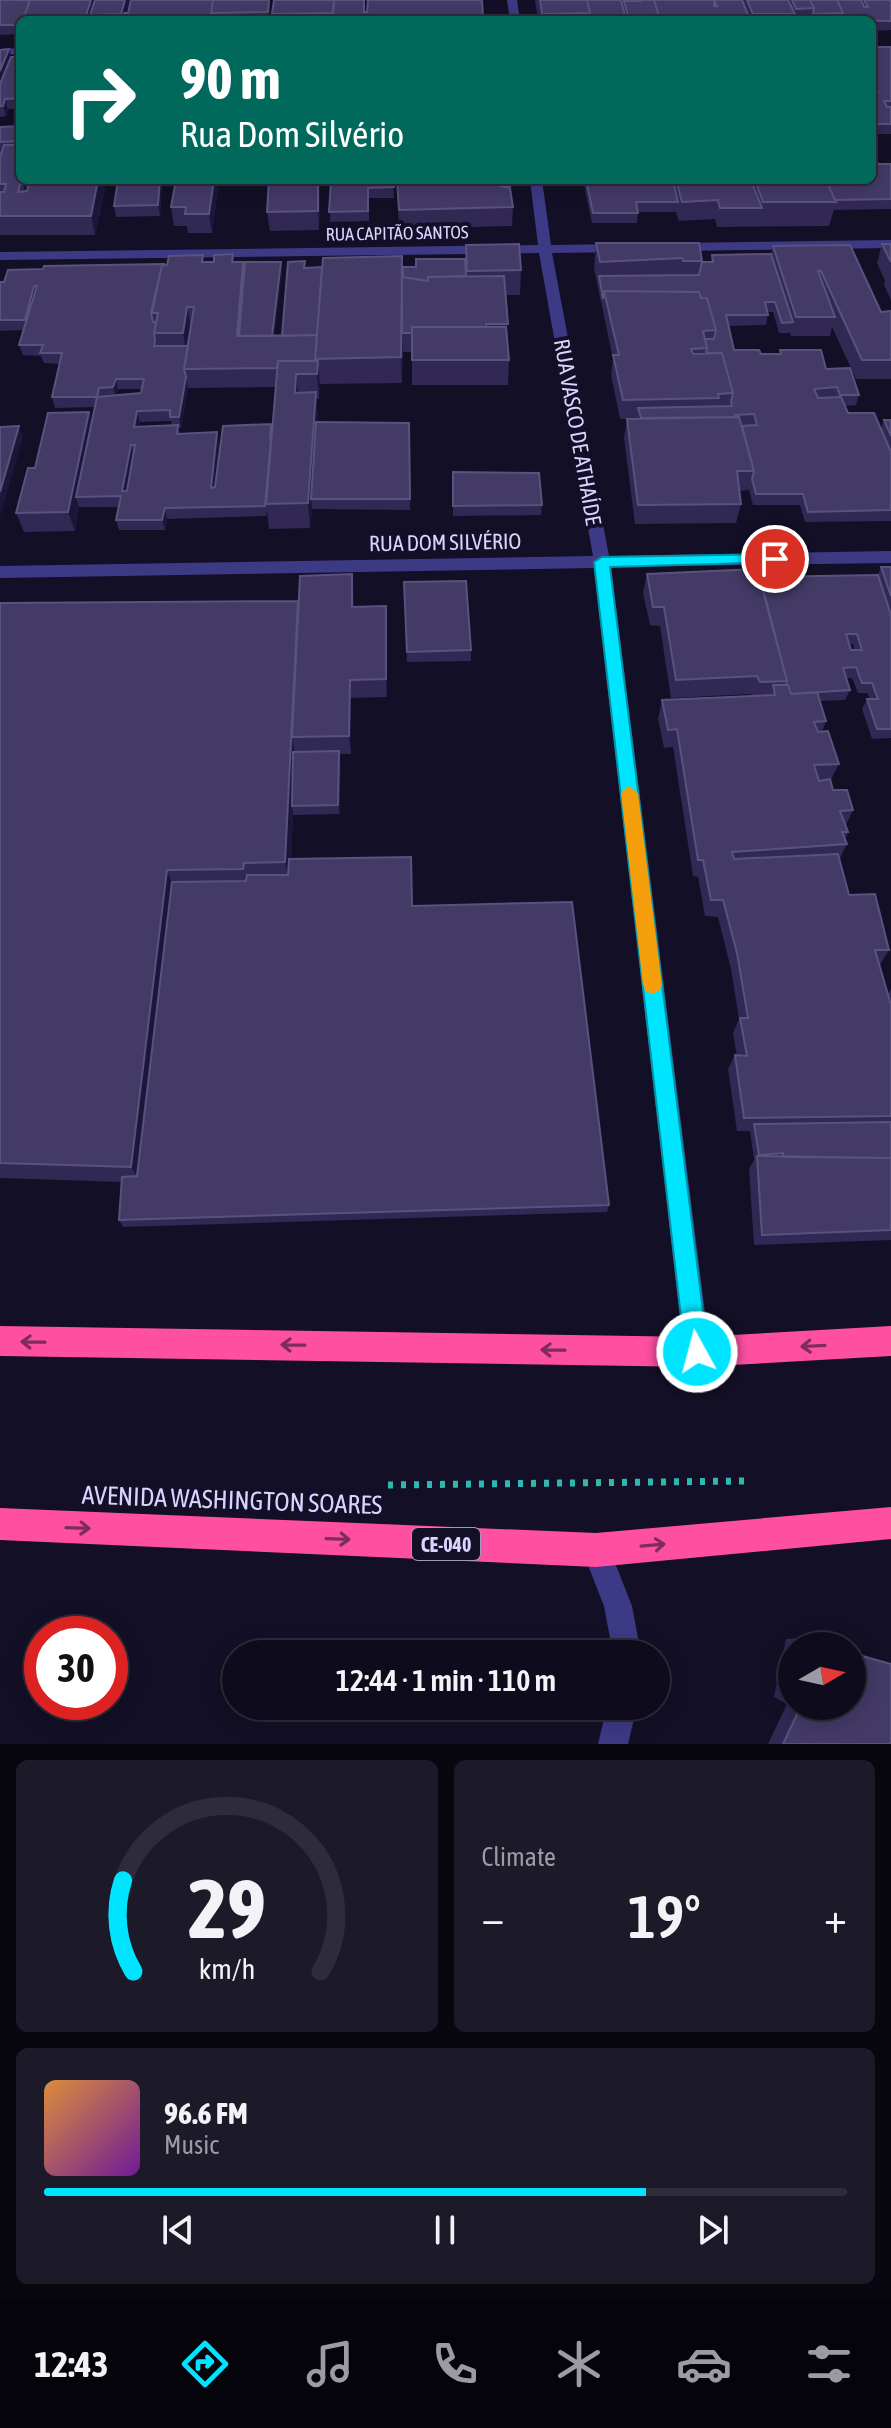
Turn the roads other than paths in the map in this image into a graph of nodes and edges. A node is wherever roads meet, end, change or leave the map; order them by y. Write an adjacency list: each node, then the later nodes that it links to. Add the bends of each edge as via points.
1 (537, 184): 5 (street, RUA VASCO DE ATHAÍDE)
2 (891, 244): 4 (street)
3 (640, 247): 5 (street, RUA CAPITÃO SANTOS)
4 (655, 247)
5 (545, 249): 6 (street, RUA CAPITÃO SANTOS); 8 (street, RUA VASCO DE ATHAÍDE)
6 (0, 256)
7 (891, 557): 8 (street, RUA DOM SILVÉRIO)
8 (602, 562): 9 (street, RUA DOM SILVÉRIO); 12 (street, RUA VASCO DE ATHAÍDE)
9 (0, 572)
10 (0, 1341): 12 (highway, one-way to 10)
11 (891, 1341): 12 (highway, one-way to 12)
12 (697, 1352)
13 (891, 1523): 15 (highway, AVENIDA WASHINGTON SOARES / CE-040, one-way to 13)
14 (0, 1524): 15 (highway, AVENIDA WASHINGTON SOARES / CE-040, one-way to 15)
15 (596, 1550): 16 (street, via 618,1606)
16 (624, 1640)
17 (619, 1720): 18 (street)
18 (613, 1744)

